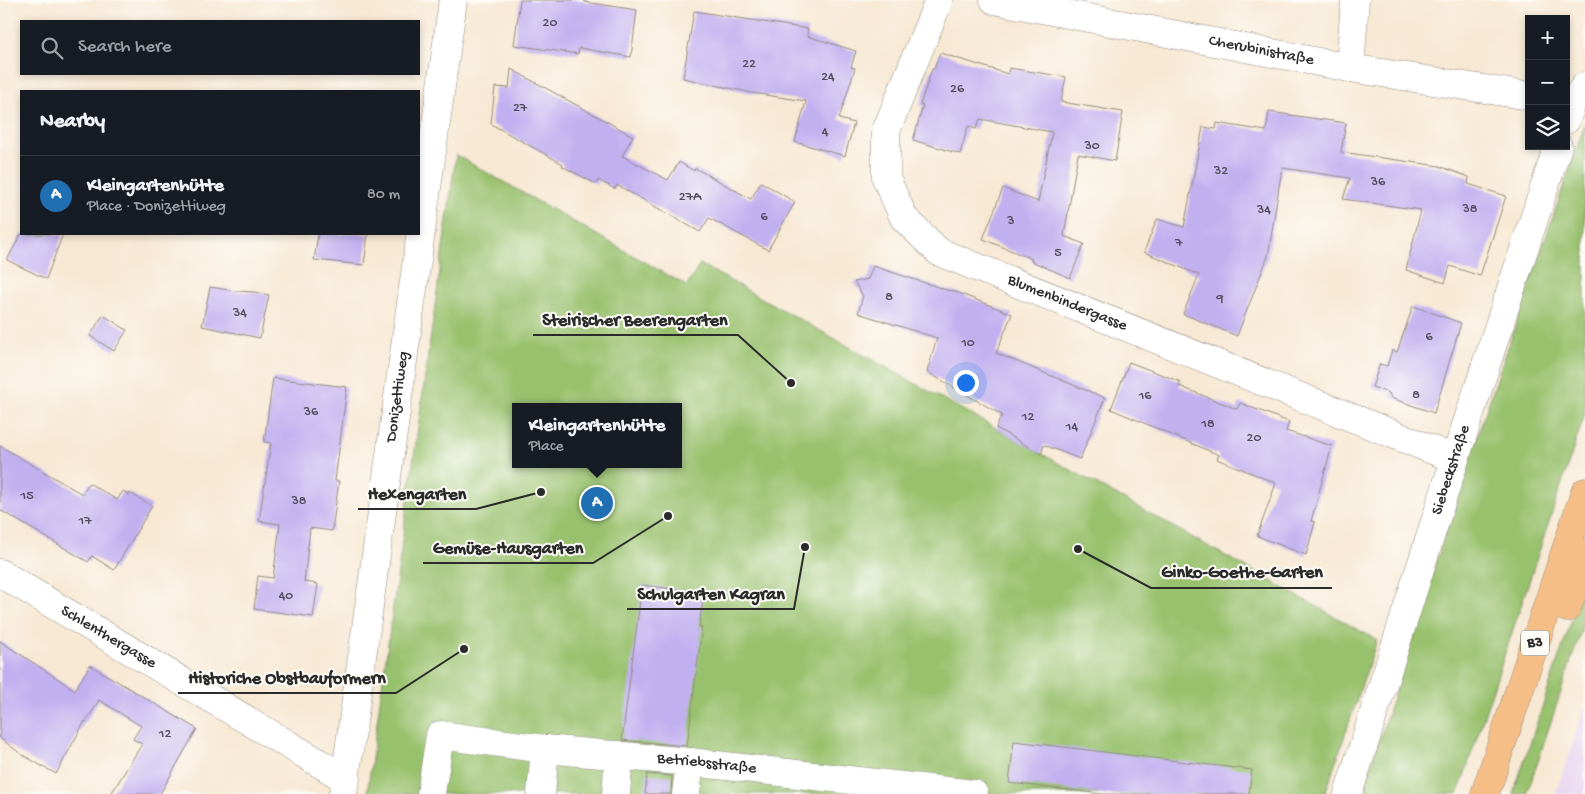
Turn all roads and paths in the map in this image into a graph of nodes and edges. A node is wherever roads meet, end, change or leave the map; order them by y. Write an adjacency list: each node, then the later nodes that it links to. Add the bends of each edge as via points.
1 (453, 0): 15 (street, Donizettiweg)
2 (940, 0): 8 (street, Blumenbindergasse, via 886,131 886,178 904,218 939,252)
3 (994, 0): 5 (street, Cherubinistraße)
4 (1355, 0): 5 (street)
5 (1350, 68): 6 (street, Cherubinistraße)
6 (1525, 95)
7 (1557, 150): 8 (street, Siebeckstraße)
8 (1455, 459): 21 (street, Siebeckstraße)
9 (1585, 492): 22 (main road, B3)
10 (1585, 554): 23 (main road, B3)
11 (0, 573): 15 (street, Schlenthergasse)
12 (546, 749): 13 (street, Betriebsstraße); 16 (street, Betriebsstraße, via 440,735); 17 (street)
13 (619, 755): 14 (street, Betriebsstraße); 18 (street)
14 (690, 762): 19 (street); 20 (street, Betriebsstraße)
15 (344, 786)
16 (431, 794)
17 (541, 794)
18 (616, 794)
19 (686, 794)
20 (974, 794)
21 (1348, 794)
22 (1485, 794)
23 (1504, 794)

